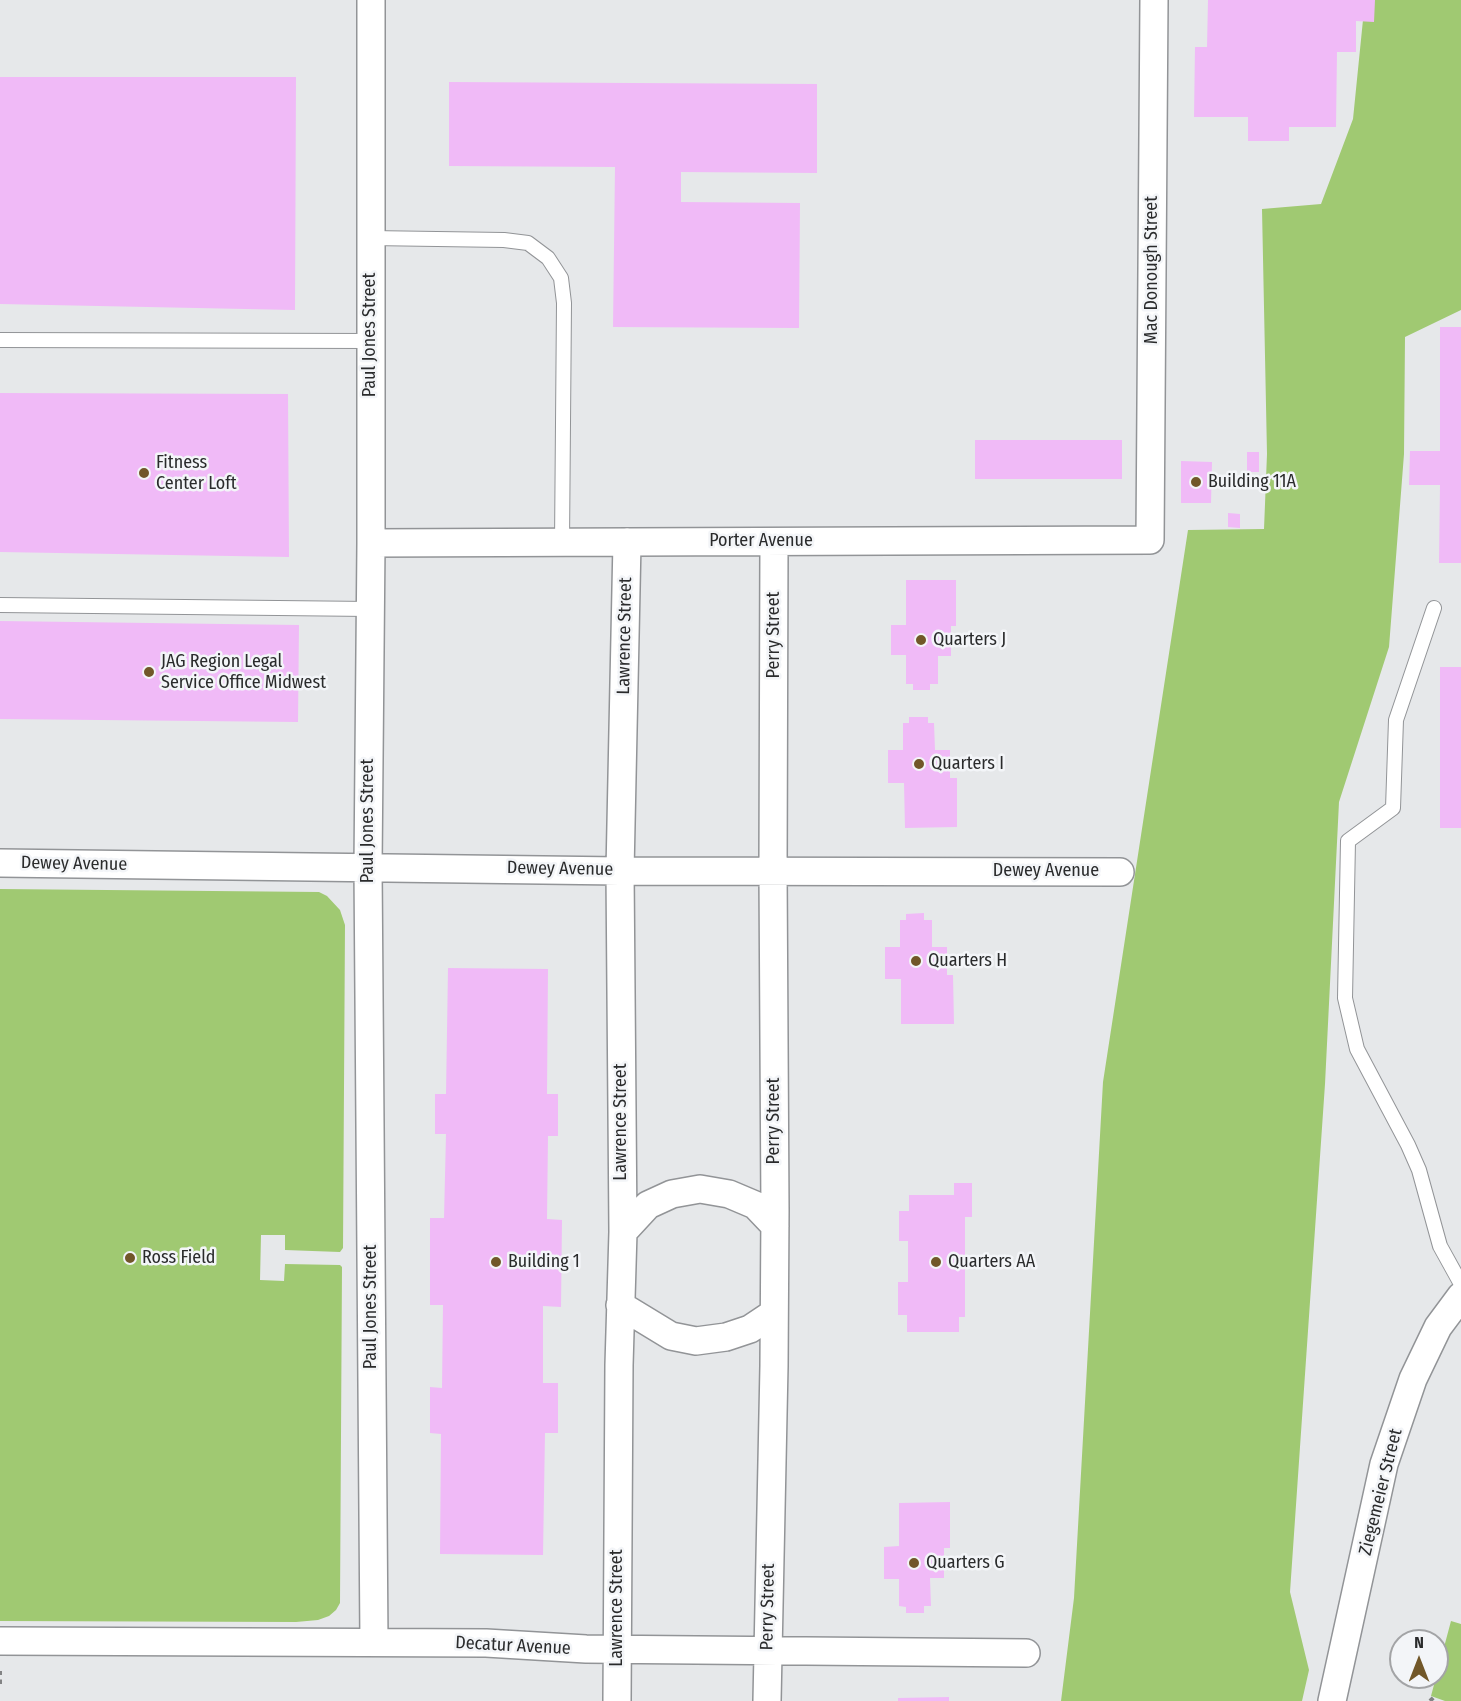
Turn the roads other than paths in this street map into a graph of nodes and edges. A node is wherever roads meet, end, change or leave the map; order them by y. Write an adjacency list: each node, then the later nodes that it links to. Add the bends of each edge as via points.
1 (371, 0): 3 (street, Paul Jones Street)
2 (1154, 0): 6 (street, Mac Donough Street)
3 (370, 238): 5 (street, Paul Jones Street); 10 (lane, via 528,243 548,258 561,278)
4 (0, 340): 5 (lane)
5 (370, 340): 9 (street, Paul Jones Street)
6 (1150, 540): 8 (street, Porter Avenue)
7 (627, 542): 8 (street, Porter Avenue); 10 (street, Porter Avenue); 16 (street, Lawrence Street)
8 (774, 542): 17 (street, Perry Street)
9 (371, 543): 10 (street, Porter Avenue); 13 (street, Paul Jones Street)
10 (562, 543)
11 (0, 605): 13 (lane)
12 (1434, 608): 21 (lane, via 1396,720 1393,808 1348,841 1345,998 1357,1049 1408,1145 1440,1246)
13 (370, 609): 15 (street, Paul Jones Street)
14 (0, 862): 15 (street, Dewey Avenue)
15 (368, 867): 16 (street, Dewey Avenue); 26 (street, Paul Jones Street)
16 (620, 871): 17 (street, Dewey Avenue); 20 (street, Lawrence Street)
17 (773, 871): 18 (street, Dewey Avenue); 19 (street, Perry Street)
18 (1120, 872)
19 (775, 1226): 20 (street, via 755,1205 729,1194 700,1189 672,1194 648,1205); 24 (street, Perry Street)
20 (623, 1232): 23 (street, Lawrence Street)
21 (1461, 1284)
22 (1461, 1296): 32 (street, Ziegemeier Street, via 1438,1327 1413,1379 1384,1464)
23 (620, 1305): 24 (street, via 671,1336 696,1341 750,1329); 27 (street, Lawrence Street)
24 (774, 1313): 28 (street, Perry Street)
25 (0, 1641): 26 (street, Decatur Avenue)
26 (374, 1642): 27 (street, Decatur Avenue)
27 (617, 1649): 28 (street, Decatur Avenue); 30 (street, Lawrence Street)
28 (766, 1651): 29 (street, Decatur Avenue); 31 (street, Perry Street)
29 (1026, 1653)
30 (617, 1701)
31 (766, 1701)
32 (1332, 1701)

